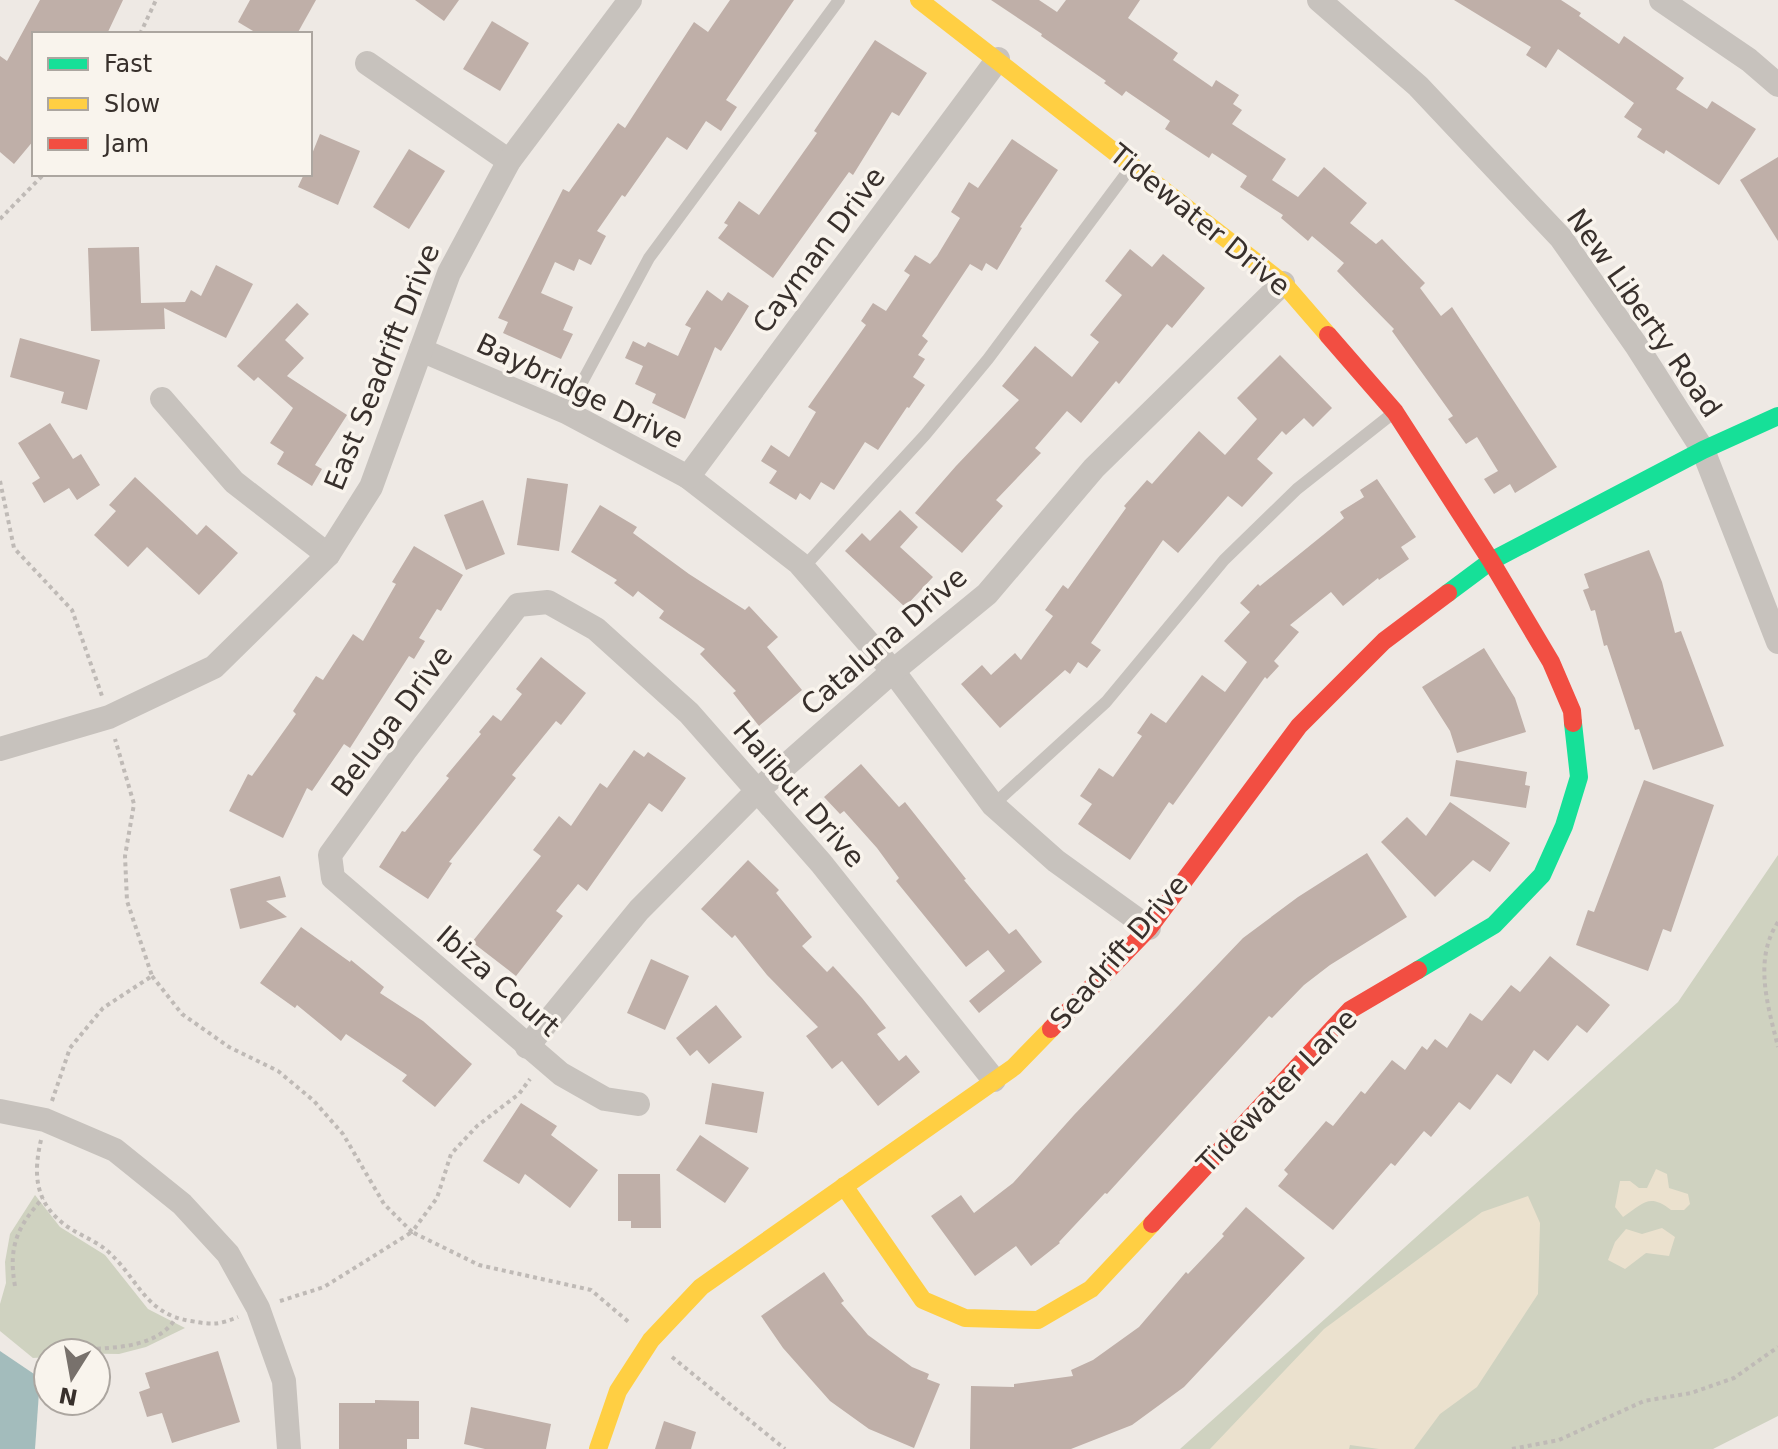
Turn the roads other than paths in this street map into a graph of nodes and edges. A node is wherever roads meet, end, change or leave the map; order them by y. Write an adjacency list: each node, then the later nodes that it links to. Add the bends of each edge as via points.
1 (630, 0): 9 (street, East Seadrift Drive)
2 (839, 0): 14 (lane, via 649,258)
3 (919, 0): 6 (street, Tidewater Drive)
4 (1319, 0): 17 (street, New Liberty Road, via 1418,86 1561,238)
5 (1661, 0): 8 (street)
6 (998, 59): 10 (street, Tidewater Drive); 18 (street, Cayman Drive)
7 (367, 63): 9 (street)
8 (1778, 85)
9 (509, 161): 12 (street, East Seadrift Drive, via 449,273)
10 (1133, 165): 11 (street, Tidewater Drive); 21 (lane, via 970,381)
11 (1283, 283): 15 (street, Tidewater Drive); 24 (street, Cataluna Drive, via 1094,468 987,594)
12 (421, 350): 14 (street, Baybridge Drive); 19 (street, East Seadrift Drive, via 371,487)
13 (162, 399): 19 (street, via 234,482)
14 (566, 412): 18 (street, Baybridge Drive)
15 (1395, 412): 20 (street, Tidewater Drive); 27 (lane, via 1297,489 1224,560 1106,702)
16 (1778, 416): 17 (street, Seadrift Drive)
17 (1703, 450): 20 (street, Seadrift Drive); 23 (street, New Liberty Road)
18 (688, 477): 21 (street, Baybridge Drive)
19 (328, 555): 25 (street, East Seadrift Drive, via 214,667 109,717)
20 (1491, 561): 29 (street, Seadrift Drive, via 1384,641 1299,726); 34 (street, Tidewater Lane, via 1551,662 1572,711 1579,777 1542,875 1494,925 1350,1010 1091,1289 1038,1320 965,1318 923,1300)
21 (803, 568): 24 (street, Baybridge Drive)
22 (518, 605): 26 (street, Halibut Drive, via 548,602 596,629 689,713); 28 (street, Beluga Drive, via 330,855)
23 (1778, 642)
24 (893, 671): 26 (street, Cataluna Drive); 27 (street, Baybridge Drive)
25 (0, 749)
26 (757, 791): 30 (street, Cataluna Drive, via 639,910); 31 (street, Halibut Drive)
27 (993, 805): 29 (street, Baybridge Drive, via 1056,861)
28 (333, 878): 30 (street, Ibiza Court)
29 (1149, 928): 31 (street, Seadrift Drive, via 1014,1067)
30 (536, 1054): 32 (street, Ibiza Court, via 605,1099)
31 (994, 1080): 34 (street, Seadrift Drive)
32 (638, 1104)
33 (0, 1111): 35 (street, via 45,1120 115,1150 182,1204 228,1254 258,1308 284,1381)
34 (844, 1186): 36 (street, Seadrift Drive, via 701,1287 651,1340 618,1391)
35 (289, 1449)
36 (598, 1449)

